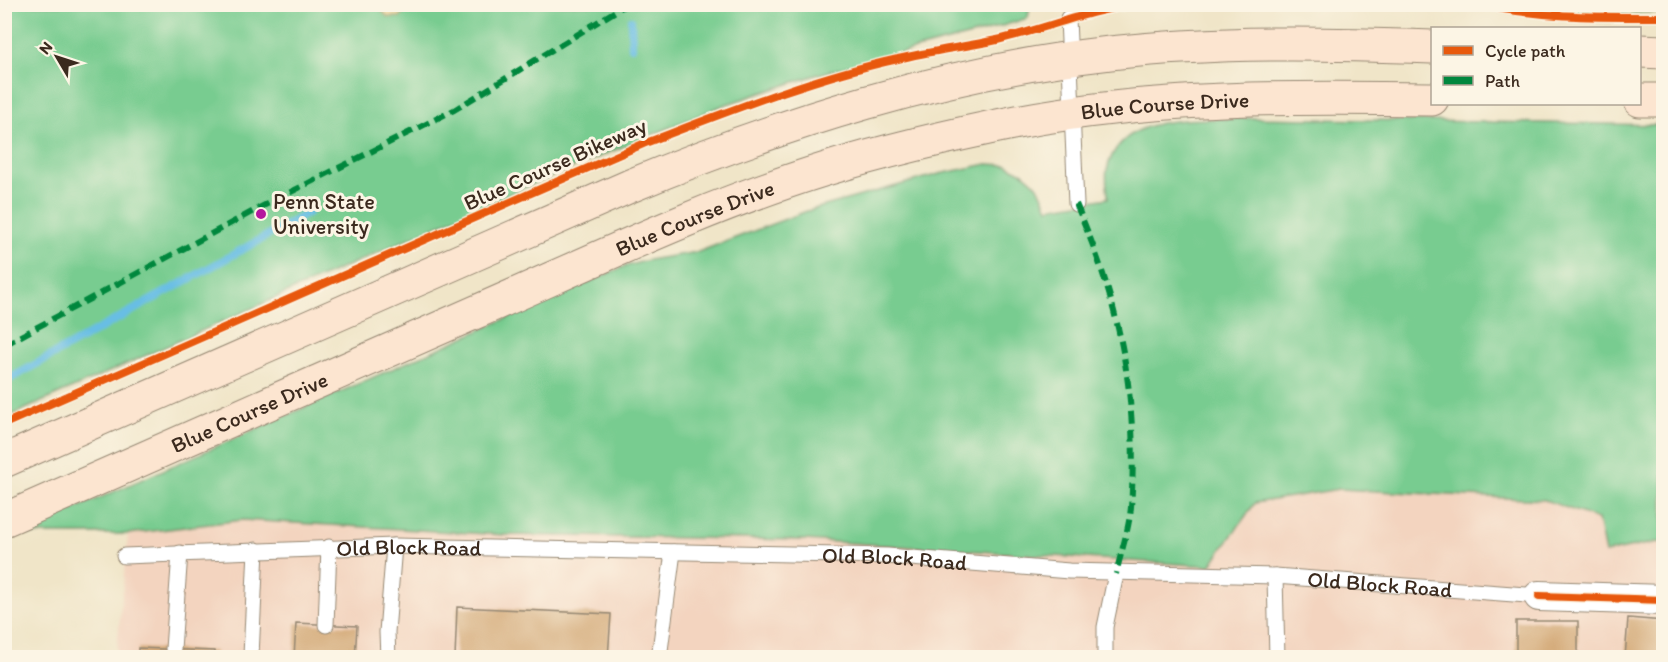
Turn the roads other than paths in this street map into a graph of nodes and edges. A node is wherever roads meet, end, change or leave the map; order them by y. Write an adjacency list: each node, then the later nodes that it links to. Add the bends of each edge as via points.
1 (1068, 18): 5 (lane)
2 (1431, 47): 5 (main road, via 1244,45)
3 (1641, 51): 4 (main road)
4 (1664, 52)
5 (1068, 59): 9 (lane); 11 (main road, via 962,78 863,102 723,148)
6 (1431, 99): 9 (main road, Blue Course Drive, via 1295,98 1175,103)
7 (1641, 100): 8 (main road)
8 (1664, 100)
9 (1071, 114): 10 (lane); 12 (main road, Blue Course Drive, via 922,143 826,169 732,202)
10 (1076, 204)
11 (4, 461)
12 (4, 520)
13 (394, 546): 14 (lane, Old Block Road); 16 (lane, Old Block Road); 26 (lane)
14 (329, 547): 15 (lane, Old Block Road); 23 (lane)
15 (256, 550): 17 (lane, Old Block Road); 25 (lane)
16 (673, 552): 19 (lane, Old Block Road, via 887,556); 27 (lane)
17 (180, 553): 18 (lane, Old Block Road); 24 (lane)
18 (124, 556)
19 (1116, 574): 20 (lane, Old Block Road); 28 (lane, via 1105,627)
20 (1275, 576): 21 (lane, Old Block Road); 29 (lane)
21 (1539, 596): 22 (street, Old Block Road)
22 (1664, 600)
23 (326, 625)
24 (173, 649)
25 (251, 656)
26 (388, 657)
27 (659, 657)
28 (1106, 657)
29 (1276, 657)

